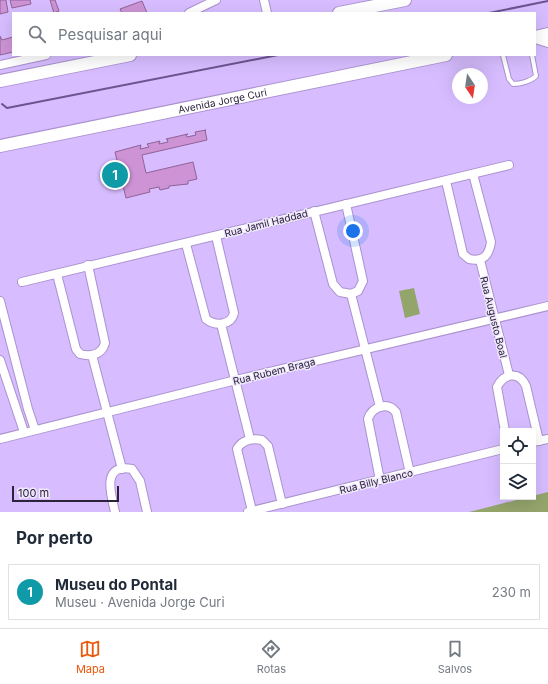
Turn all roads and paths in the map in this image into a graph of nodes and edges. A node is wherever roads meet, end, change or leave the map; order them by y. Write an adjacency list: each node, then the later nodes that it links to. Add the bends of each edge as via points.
1 (216, 0): 4 (street)
2 (264, 0): 5 (street)
3 (402, 0): 6 (street)
4 (191, 12)
5 (267, 12)
6 (344, 12)
7 (548, 34): 8 (street)
8 (536, 38)
9 (536, 38): 10 (street)
10 (548, 43)
11 (41, 56): 16 (street)
12 (125, 56): 17 (street)
13 (441, 56): 18 (street, Avenida Jorge Curi)
14 (503, 56): 15 (lane, via 509,79 513,84 532,80 536,76)
15 (532, 56)
16 (0, 65)
17 (0, 81)
18 (0, 146)
19 (509, 165): 20 (street, Rua Jamil Haddad)
20 (473, 174): 21 (street, Rua Jamil Haddad); 26 (street, via 491,242 490,252)
21 (446, 181): 22 (street, Rua Jamil Haddad); 26 (street, via 464,254 469,259)
22 (346, 204): 23 (street, Rua Jamil Haddad); 30 (street, via 363,281 358,291)
23 (314, 211): 24 (street, Rua Jamil Haddad); 30 (street, via 333,284 340,292)
24 (216, 236): 25 (street, Rua Jamil Haddad); 34 (street, via 234,312 230,320)
25 (186, 244): 27 (street, Rua Jamil Haddad); 34 (street, via 206,319 213,324)
26 (480, 260): 33 (street, Rua Augusto Boal)
27 (88, 266): 28 (street, Rua Jamil Haddad); 36 (street, via 105,344 99,352)
28 (57, 274): 29 (street, Rua Jamil Haddad); 36 (street, via 76,348 80,354)
29 (22, 282)
30 (351, 294): 35 (street)
31 (0, 301): 44 (street)
32 (548, 306): 33 (street, Rua Rubem Braga)
33 (494, 318): 35 (street, Rua Rubem Braga); 38 (street, Rua Augusto Boal)
34 (221, 324): 39 (street)
35 (365, 348): 39 (street, Rua Rubem Braga); 40 (street)
36 (92, 355): 41 (street)
37 (0, 360): 45 (street)
38 (509, 375): 42 (street, via 497,386); 43 (street, via 519,377 526,386)
39 (236, 380): 41 (street, Rua Rubem Braga); 47 (street)
40 (380, 407): 52 (street, via 390,407 396,412); 53 (street, via 374,410 368,419)
41 (107, 412): 44 (street, Rua Rubem Braga); 51 (street)
42 (504, 428)
43 (534, 428)
44 (35, 430): 45 (street, Rua Rubem Braga)
45 (24, 432): 46 (street, Rua Rubem Braga)
46 (0, 439)
47 (250, 439): 54 (street, via 262,440 268,446); 57 (street, via 244,441 238,449)
48 (548, 439): 49 (street)
49 (536, 441)
50 (500, 450): 52 (street, Rua Billy Blanco)
51 (122, 469): 55 (street, via 110,480); 56 (street, via 132,469 137,475)
52 (410, 473): 53 (street, Rua Billy Blanco)
53 (380, 480): 54 (street, Rua Billy Blanco)
54 (282, 504): 57 (street, Rua Billy Blanco)
55 (115, 512)
56 (146, 512)
57 (250, 512)

